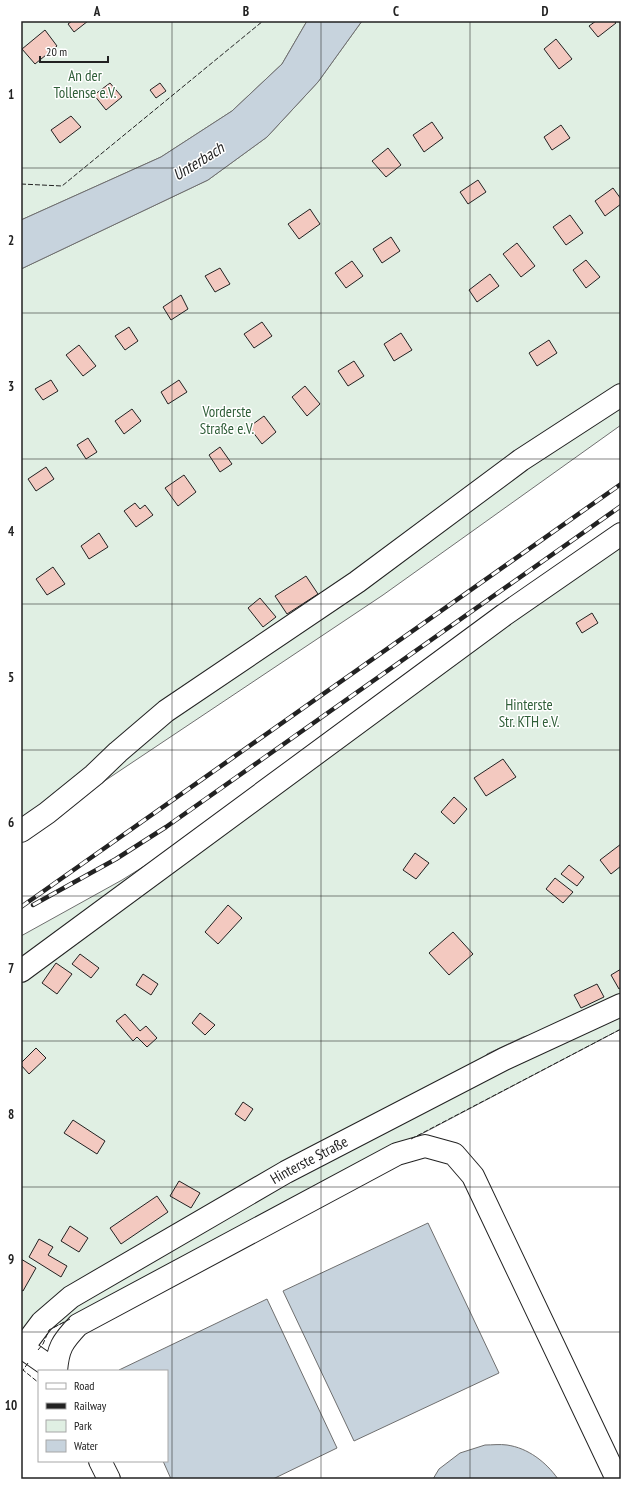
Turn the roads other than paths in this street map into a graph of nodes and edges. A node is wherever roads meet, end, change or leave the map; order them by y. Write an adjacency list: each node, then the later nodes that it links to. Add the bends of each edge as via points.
1 (621, 395): 3 (lane, via 521,460 357,582 166,711 94,775)
2 (621, 534): 4 (lane, via 504,614)
3 (21, 831)
4 (21, 971)
5 (621, 1005): 6 (lane, Hinterste Straße, via 504,1059 286,1172 71,1297 42,1322)
6 (22, 1349): 7 (lane)
7 (54, 1370)
8 (56, 1370): 11 (lane, via 57,1356 63,1341 78,1325 397,1154 426,1146 454,1154 473,1176)
9 (100, 1462): 10 (lane)
10 (109, 1479)
11 (617, 1479)

